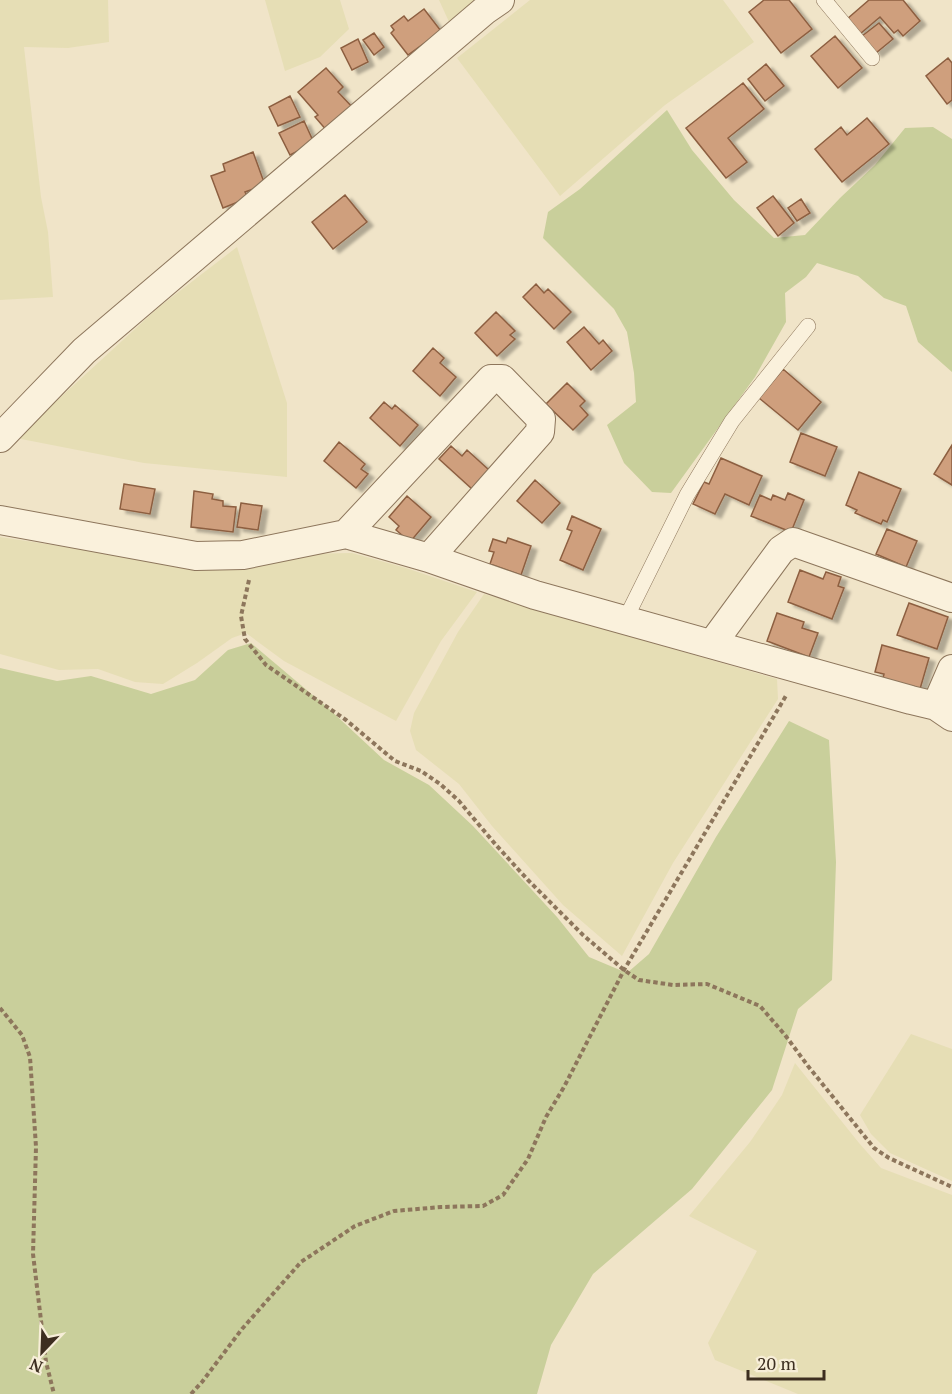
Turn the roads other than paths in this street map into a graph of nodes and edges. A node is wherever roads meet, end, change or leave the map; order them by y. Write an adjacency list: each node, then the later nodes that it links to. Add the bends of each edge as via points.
1 (500, 0): 5 (street, via 84,351)
2 (825, 0): 3 (lane)
3 (872, 58)
4 (808, 326): 10 (lane, via 732,422 687,495)
5 (0, 438)
6 (0, 520): 7 (street, via 196,556 243,555)
7 (346, 534): 8 (street); 8 (street, via 491,379 502,379 541,418 540,432)
8 (429, 558): 10 (street, via 535,595)
9 (952, 598): 11 (street, via 794,542 781,550)
10 (625, 620): 11 (street)
11 (712, 644): 13 (street)
12 (952, 669): 13 (street)
13 (944, 711)

